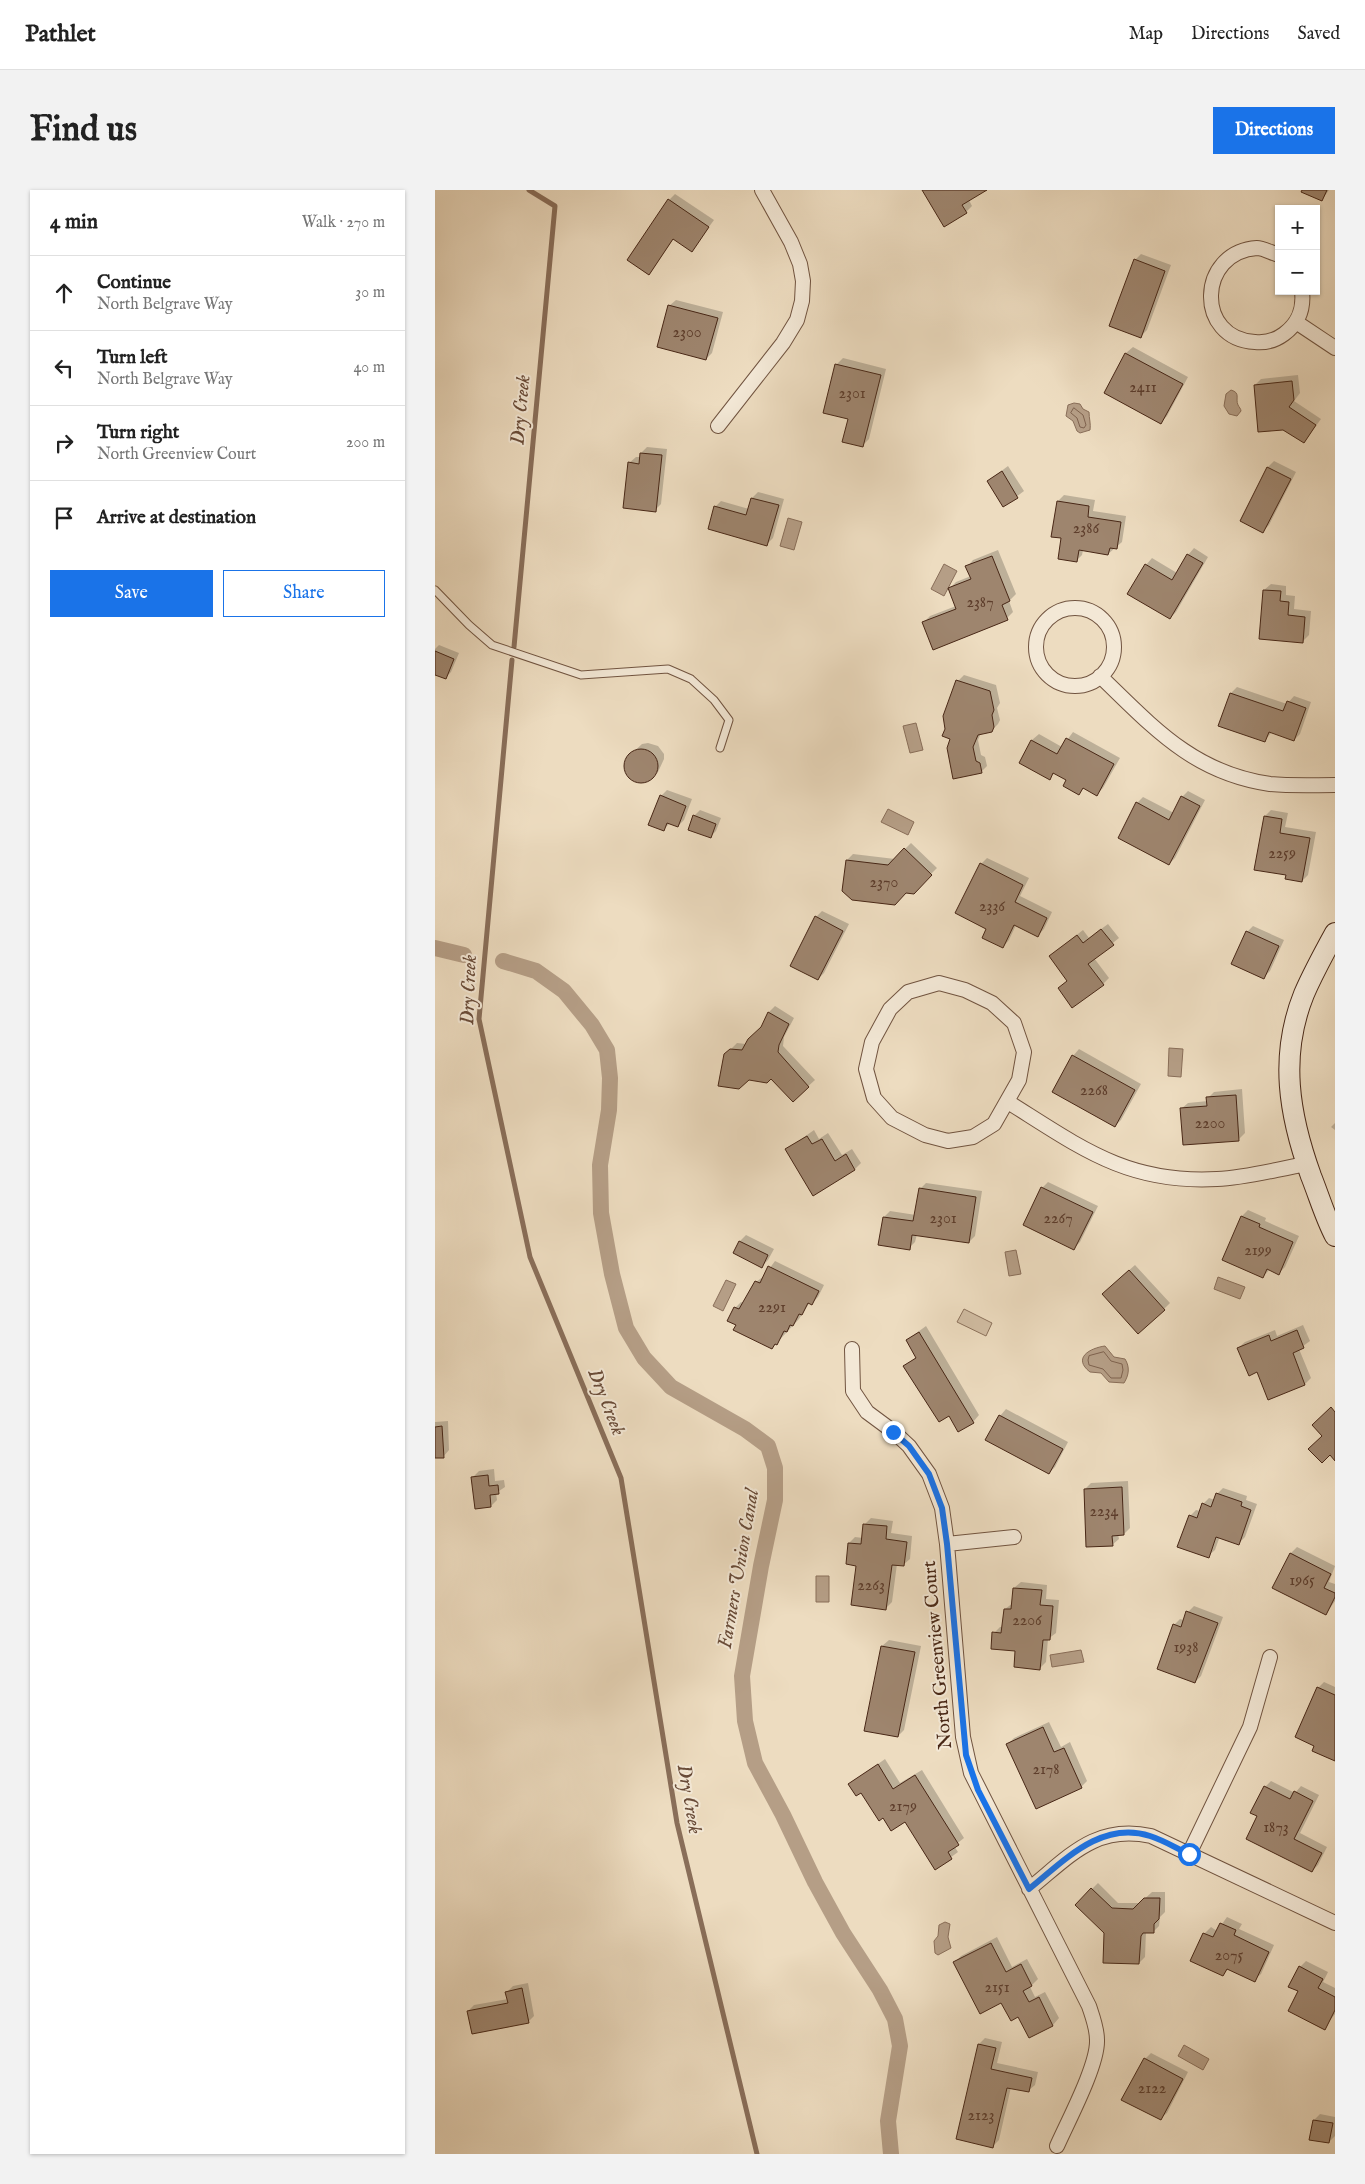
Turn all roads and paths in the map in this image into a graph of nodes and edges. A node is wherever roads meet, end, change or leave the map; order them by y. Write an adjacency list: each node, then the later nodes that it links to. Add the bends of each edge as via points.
1 (763, 190): 6 (street, via 800,264 802,301 797,320 783,343)
2 (1275, 254): 4 (street, via 1258,248 1234,254 1215,273 1209,294 1216,320 1229,334 1245,342 1265,343 1283,335)
3 (1302, 295): 4 (street, via 1304,305)
4 (1297, 322): 5 (street)
5 (1335, 348)
6 (718, 426)
7 (435, 590): 9 (lane, via 493,645 581,675 668,669 691,679 714,700 729,720)
8 (1101, 676): 8 (street, via 1077,686 1064,685 1043,670 1037,659 1037,633 1054,613 1066,608 1091,610 1110,628 1113,654); 10 (street, via 1168,741 1216,769 1269,784)
9 (720, 748)
10 (1335, 785)
11 (1335, 933): 13 (street, via 1304,996 1290,1048 1291,1108)
12 (1008, 1102): 12 (street, via 987,1128 973,1137 948,1141 925,1135 892,1118 874,1098 866,1070 872,1042 890,1009 908,992 939,983 965,990 992,1003 1014,1023 1024,1052 1019,1080); 13 (street, via 1086,1152 1117,1166 1152,1176 1183,1180 1217,1179)
13 (1307, 1164): 14 (street)
14 (1335, 1236)
15 (852, 1349): 17 (street, North Greenview Court, via 853,1391 867,1412 909,1446 929,1474 942,1508)
16 (1015, 1537): 17 (street, North Greenview Court)
17 (947, 1544): 20 (street, North Greenview Court, via 966,1755 978,1790)
18 (1270, 1657): 19 (street, via 1250,1727)
19 (1189, 1854): 20 (street, via 1151,1836 1114,1833 1096,1838 1080,1848); 21 (street)
20 (1029, 1889): 22 (street, North Greenview Court, via 1089,2006 1097,2042 1094,2061)
21 (1335, 1923)
22 (1057, 2146)

